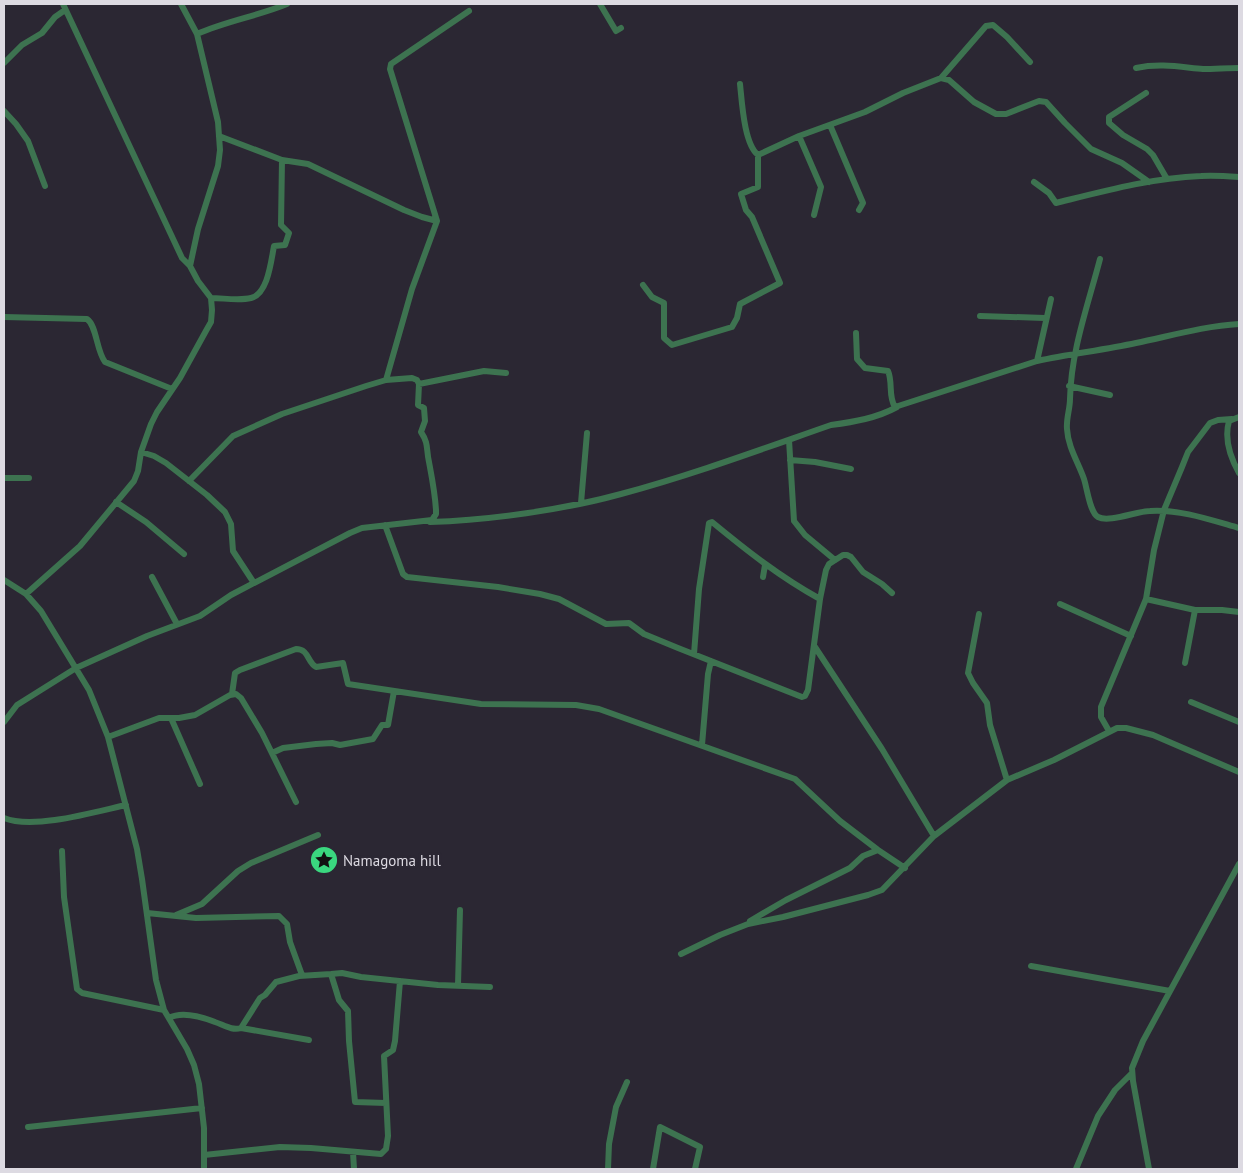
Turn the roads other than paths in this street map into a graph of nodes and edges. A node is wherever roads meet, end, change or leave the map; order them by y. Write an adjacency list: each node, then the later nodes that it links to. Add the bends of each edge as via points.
1 (181, 4): 7 (street)
2 (287, 4): 7 (street)
3 (600, 4): 6 (street, via 616,31)
4 (64, 7): 9 (street, via 42,33 22,45); 30 (street, via 182,258)
5 (470, 11): 28 (street, via 390,64)
6 (621, 28)
7 (197, 34): 17 (street)
8 (1030, 62): 12 (street, via 993,25 986,26)
9 (4, 63)
10 (1136, 68): 11 (street, via 1161,64 1169,68)
11 (1239, 68)
12 (941, 78): 16 (street); 24 (street, via 949,80 974,102 996,114 1006,114 1039,101 1046,102 1091,149 1122,163)
13 (740, 84): 19 (street, via 742,115 753,151)
14 (1146, 93): 22 (street, via 1109,117 1108,123 1148,149)
15 (4, 111): 25 (street, via 28,141)
16 (830, 124): 18 (street); 26 (street, via 863,203)
17 (219, 136): 20 (street); 30 (street, via 218,166)
18 (800, 136): 19 (street); 27 (street, via 821,187)
19 (758, 155): 31 (street, via 758,187 741,194 780,283 740,304 732,327 672,345 664,338 664,303 652,297)
20 (282, 160): 28 (street, via 308,164 404,210); 32 (street, via 281,225 289,233 285,245 274,246 266,284 256,297 249,299)
21 (1239, 177): 22 (street)
22 (1167, 179): 24 (street)
23 (1034, 182): 24 (street, via 1056,203)
24 (1149, 182)
25 (45, 186)
26 (859, 210)
27 (814, 215)
28 (437, 221): 42 (street, via 412,289)
29 (1100, 259): 39 (street)
30 (190, 266): 32 (street)
31 (643, 285)
32 (211, 298): 45 (street, via 211,322)
33 (1051, 299): 36 (street)
34 (980, 316): 36 (street)
35 (4, 317): 45 (street, via 87,319 93,325 105,362)
36 (1045, 318): 40 (street)
37 (1239, 324): 39 (street)
38 (856, 333): 47 (street, via 857,359 865,368 888,372 893,406)
39 (1075, 353): 40 (street); 44 (street)
40 (1037, 361): 47 (street)
41 (506, 373): 43 (street, via 484,371)
42 (386, 380): 43 (street, via 412,378); 58 (street, via 282,414 233,436)
43 (419, 384): 62 (street, via 418,405 424,408 425,421 421,432 427,440 436,510 432,520)
44 (1069, 386): 46 (street); 61 (street, via 1069,441 1096,516 1112,518 1141,511)
45 (172, 390): 52 (street, via 151,424)
46 (1110, 394)
47 (897, 407): 51 (street, via 885,414 831,425)
48 (1239, 417): 49 (street)
49 (1232, 419): 55 (street, via 1228,425 1227,442); 61 (street, via 1210,423 1188,452)
50 (587, 432): 60 (street)
51 (789, 440): 53 (street); 60 (street, via 675,479)
52 (141, 452): 58 (street, via 166,463); 59 (street, via 134,481)
53 (790, 460): 54 (street); 66 (street, via 794,521 805,536)
54 (851, 469)
55 (1239, 473)
56 (4, 478): 57 (street)
57 (28, 478)
58 (189, 481): 71 (street, via 225,512 231,524 233,551)
59 (116, 502): 65 (street); 73 (street, via 80,546)
60 (581, 503): 62 (street, via 456,521)
61 (1164, 510): 64 (street); 75 (street)
62 (407, 522): 63 (street)
63 (385, 525): 71 (street, via 350,533); 83 (street, via 403,574 407,577 546,596 566,602 606,624 629,623 649,637)
64 (1239, 528)
65 (184, 554)
66 (835, 560): 72 (street, via 843,555 851,557 863,572); 74 (street, via 826,570)
67 (765, 565): 69 (street); 74 (street); 83 (street, via 712,522 709,523)
68 (152, 577): 80 (street)
69 (763, 577)
70 (4, 580): 73 (street)
71 (254, 583): 80 (street, via 200,616)
72 (892, 593)
73 (26, 594): 86 (street, via 41,610)
74 (820, 599): 82 (street)
75 (1146, 599): 77 (street); 81 (street)
76 (1060, 604): 81 (street)
77 (1195, 610): 78 (street); 85 (street)
78 (1239, 612)
79 (979, 614): 98 (street, via 968,673 987,703 990,725)
80 (177, 624): 86 (street)
81 (1131, 636): 93 (street, via 1101,707 1101,717)
82 (815, 647): 84 (street, via 808,690 802,697); 104 (street)
83 (694, 654): 84 (street)
84 (711, 661): 95 (street)
85 (1185, 663)
86 (76, 668): 91 (street, via 17,706); 94 (street, via 95,703)
87 (394, 691): 88 (street, via 348,684 343,663 316,667 305,651 296,648 235,673); 95 (street, via 481,704 576,705 599,709); 96 (street, via 388,725 382,725 373,740 283,748)
88 (232, 694): 90 (street, via 195,715); 96 (street, via 241,698)
89 (1191, 702): 92 (street)
90 (171, 718): 94 (street, via 159,718); 99 (street)
91 (4, 722)
92 (1239, 722)
93 (1109, 731): 97 (street, via 1126,728 1153,735); 98 (street)
94 (108, 737): 101 (street)
95 (702, 745): 105 (street, via 795,779 840,821)
96 (272, 753): 100 (street)
97 (1239, 772)
98 (1007, 780): 104 (street)
99 (200, 784)
100 (296, 802)
101 (126, 806): 102 (street, via 46,821); 111 (street, via 137,849)
102 (4, 818)
103 (318, 834): 112 (street, via 251,863 202,904)
104 (934, 836): 108 (street)
105 (878, 850): 108 (street); 113 (street)
106 (62, 851): 122 (street, via 64,897 78,989 82,993)
107 (1239, 864): 109 (street)
108 (905, 868): 113 (street, via 882,890 868,896)
109 (1236, 875): 121 (street)
110 (460, 910): 119 (street)
111 (147, 913): 112 (street); 122 (street, via 156,980)
112 (175, 916): 117 (street, via 279,916 287,924)
113 (738, 928): 114 (street)
114 (681, 954)
115 (1031, 966): 121 (street)
116 (331, 974): 117 (street); 118 (street); 128 (street, via 339,1000 348,1011 355,1102)
117 (302, 975): 124 (street, via 276,982 260,998)
118 (400, 981): 119 (street); 128 (street, via 395,1041 393,1050 384,1056)
119 (458, 986): 120 (street)
120 (490, 986)
121 (1170, 991): 126 (street, via 1136,1057)
122 (164, 1010): 123 (street)
123 (169, 1018): 124 (street, via 187,1015 228,1028); 129 (street, via 194,1065)
124 (241, 1028): 125 (street)
125 (309, 1040)
126 (1132, 1073): 138 (street, via 1115,1090 1098,1116); 139 (street)
127 (627, 1082): 135 (street, via 616,1107)
128 (386, 1103): 131 (street, via 386,1148 381,1154)
129 (202, 1108): 130 (street); 132 (street)
130 (28, 1127)
131 (353, 1152): 132 (street, via 280,1147); 134 (street)
132 (204, 1155): 133 (street)
133 (204, 1169)
134 (354, 1169)
135 (608, 1169)
136 (653, 1169): 137 (street, via 660,1127 700,1147)
137 (696, 1169)
138 (1076, 1169)
139 (1149, 1169)

